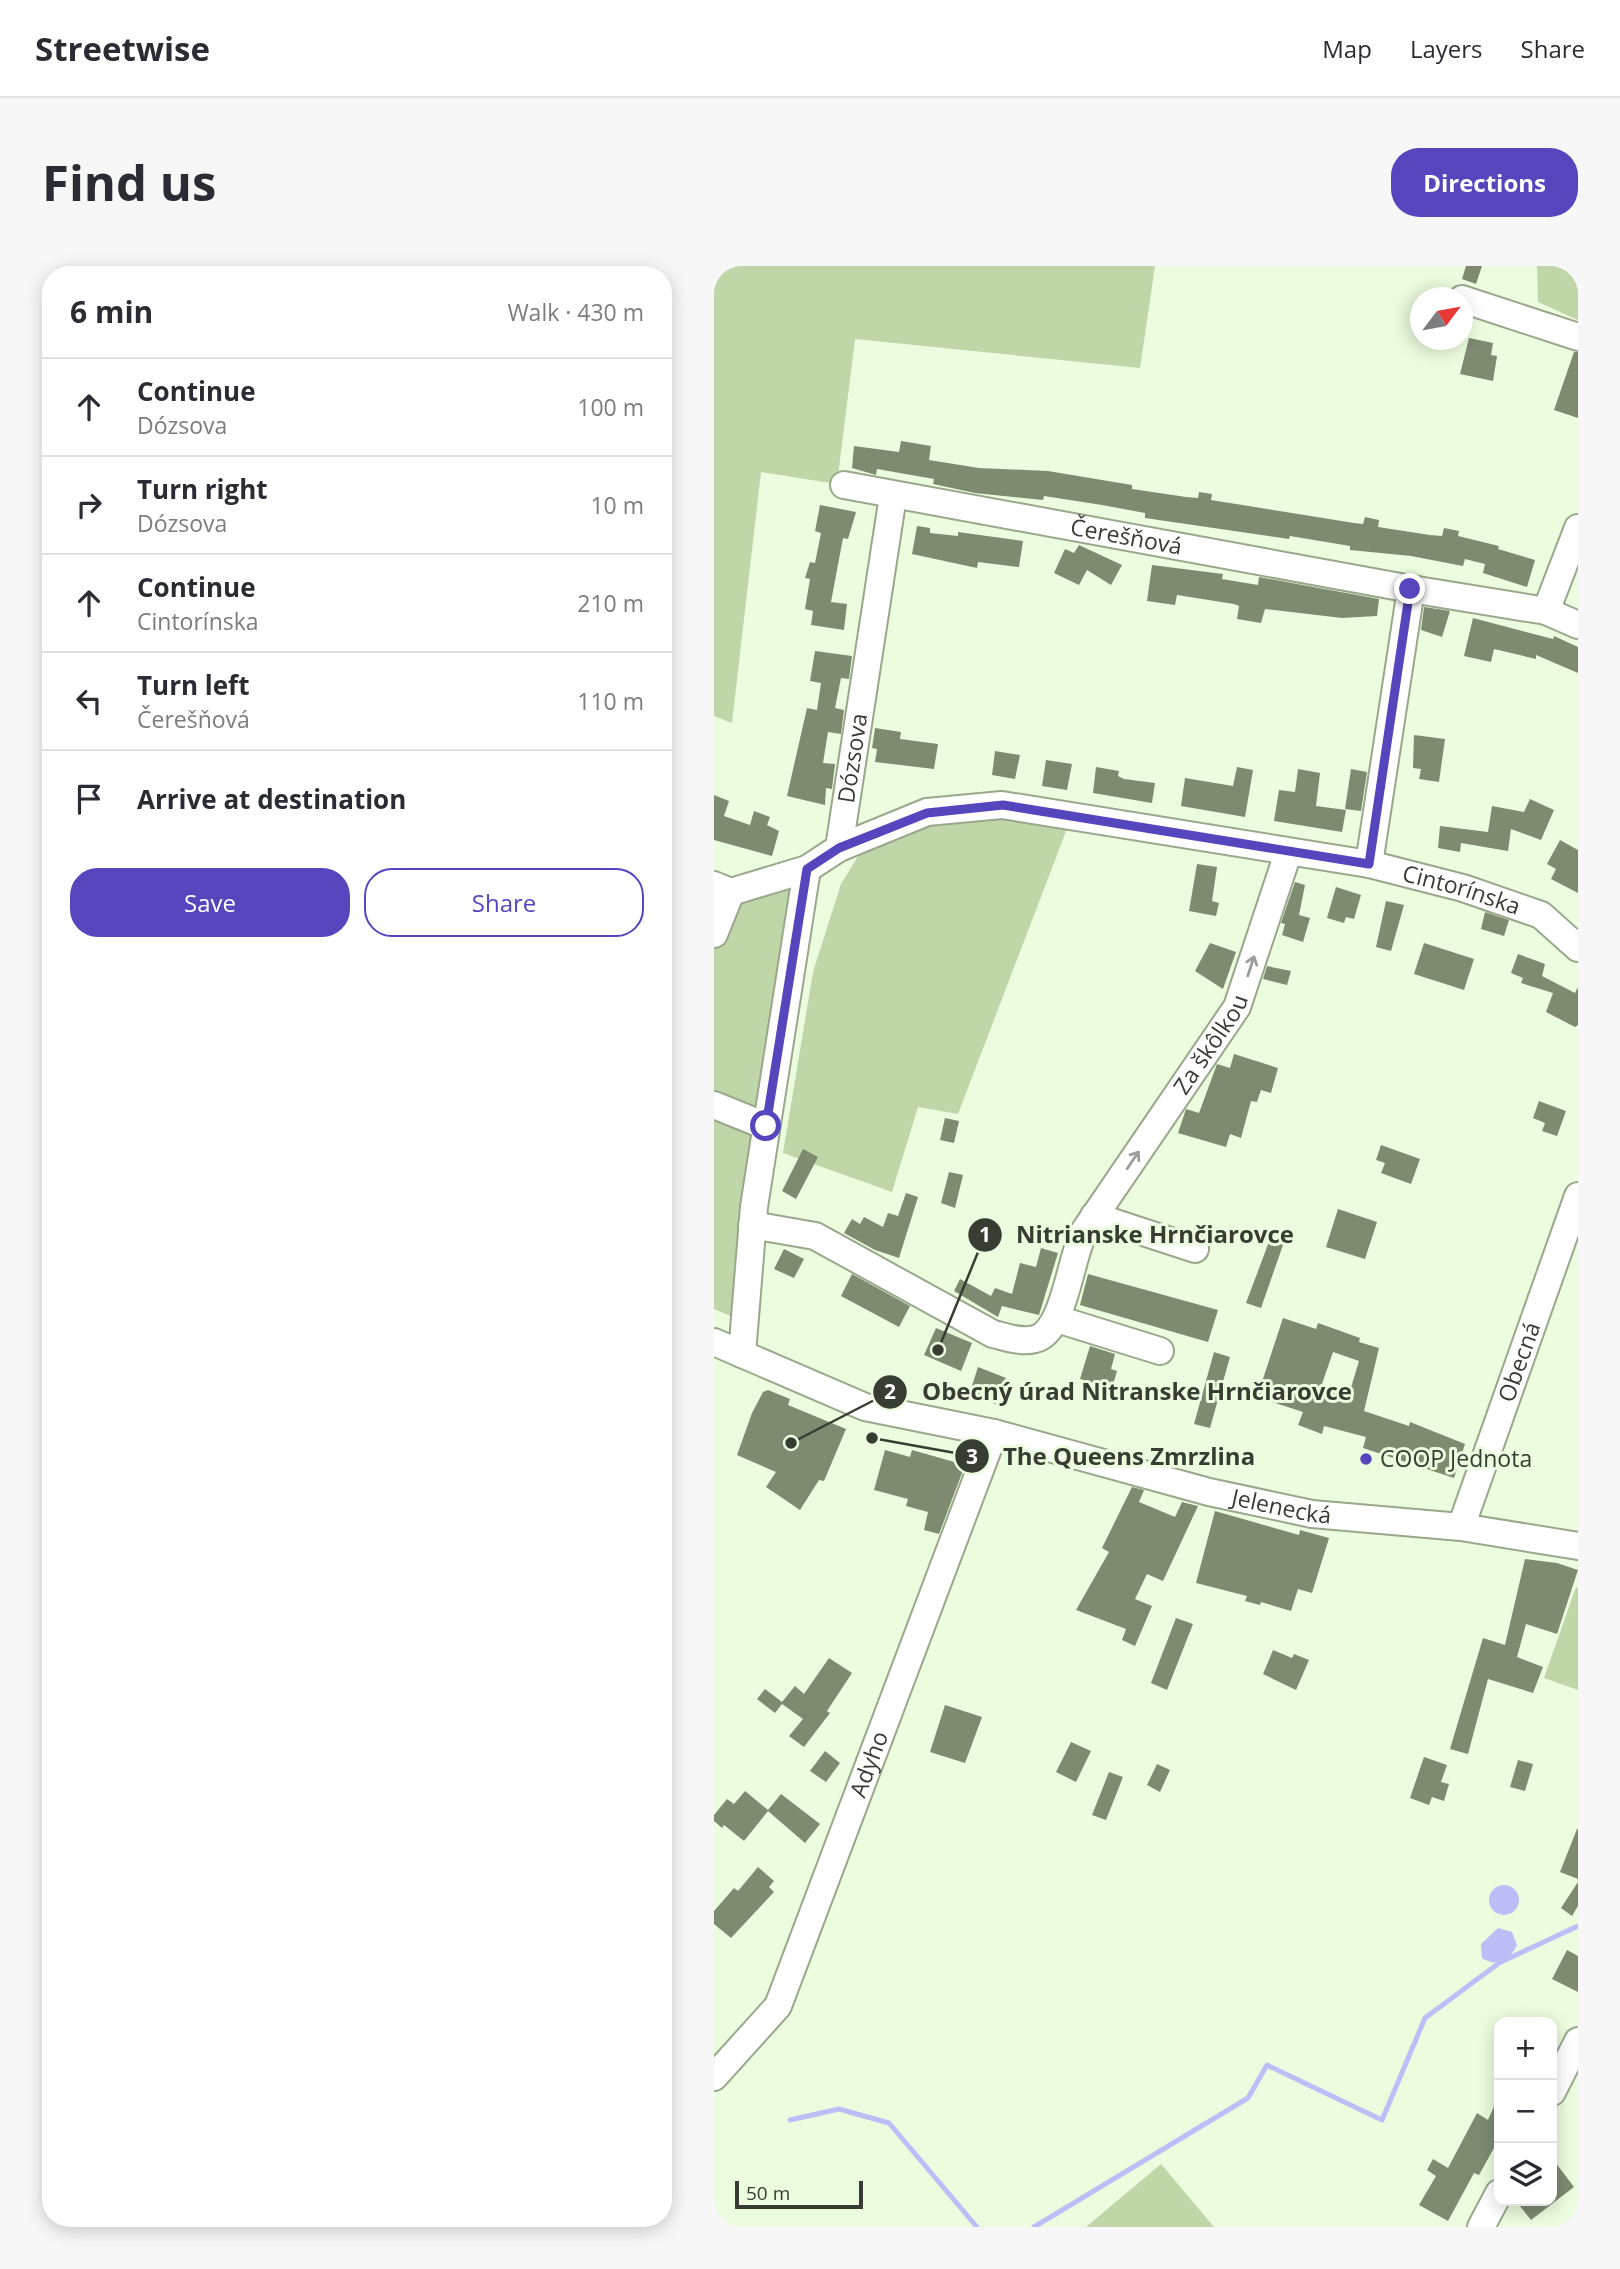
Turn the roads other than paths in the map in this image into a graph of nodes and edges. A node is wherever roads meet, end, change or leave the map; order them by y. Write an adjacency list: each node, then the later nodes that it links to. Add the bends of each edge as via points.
1 (1473, 302): 2 (street)
2 (1578, 337)
3 (844, 485): 4 (street, Čerešňová)
4 (893, 496): 6 (street, Čerešňová); 9 (street, Dózsova)
5 (1578, 528): 7 (street)
6 (1410, 589): 7 (street, Čerešňová); 11 (street)
7 (1546, 611): 8 (street, Čerešňová)
8 (1578, 625)
9 (839, 848): 10 (street, Cintorínska, via 927,813 1003,805); 12 (street)
10 (1288, 853): 11 (street, Cintorínska); 21 (street, Za škôlkou, one-way to 10, via 1237,1007)
11 (1369, 864): 14 (street, Cintorínska, via 1463,888)
12 (807, 869): 13 (street); 19 (street)
13 (723, 888): 15 (street)
14 (1541, 915): 16 (street); 17 (street, Cintorínska)
15 (714, 934)
16 (1578, 935)
17 (1578, 948)
18 (714, 1105): 19 (street)
19 (766, 1126): 22 (street)
20 (1578, 1196): 29 (street, Obecná)
21 (1094, 1216): 23 (street); 24 (street, Za škôlkou, via 1078,1242)
22 (752, 1225): 24 (street, via 815,1236 993,1334 1037,1339); 27 (street)
23 (1195, 1249)
24 (1057, 1319): 26 (street)
25 (714, 1342): 27 (street, Jelenecká)
26 (1160, 1351)
27 (742, 1354): 28 (street, Jelenecká, via 865,1407)
28 (994, 1433): 29 (street, Jelenecká, via 1209,1492 1312,1514); 32 (street, Adyho, via 778,2006)
29 (1461, 1527): 30 (street, Jelenecká)
30 (1578, 1546)
31 (1578, 2041): 33 (street)
32 (714, 2077)
33 (1557, 2082)
34 (1494, 2202): 35 (street)
35 (1481, 2227)

